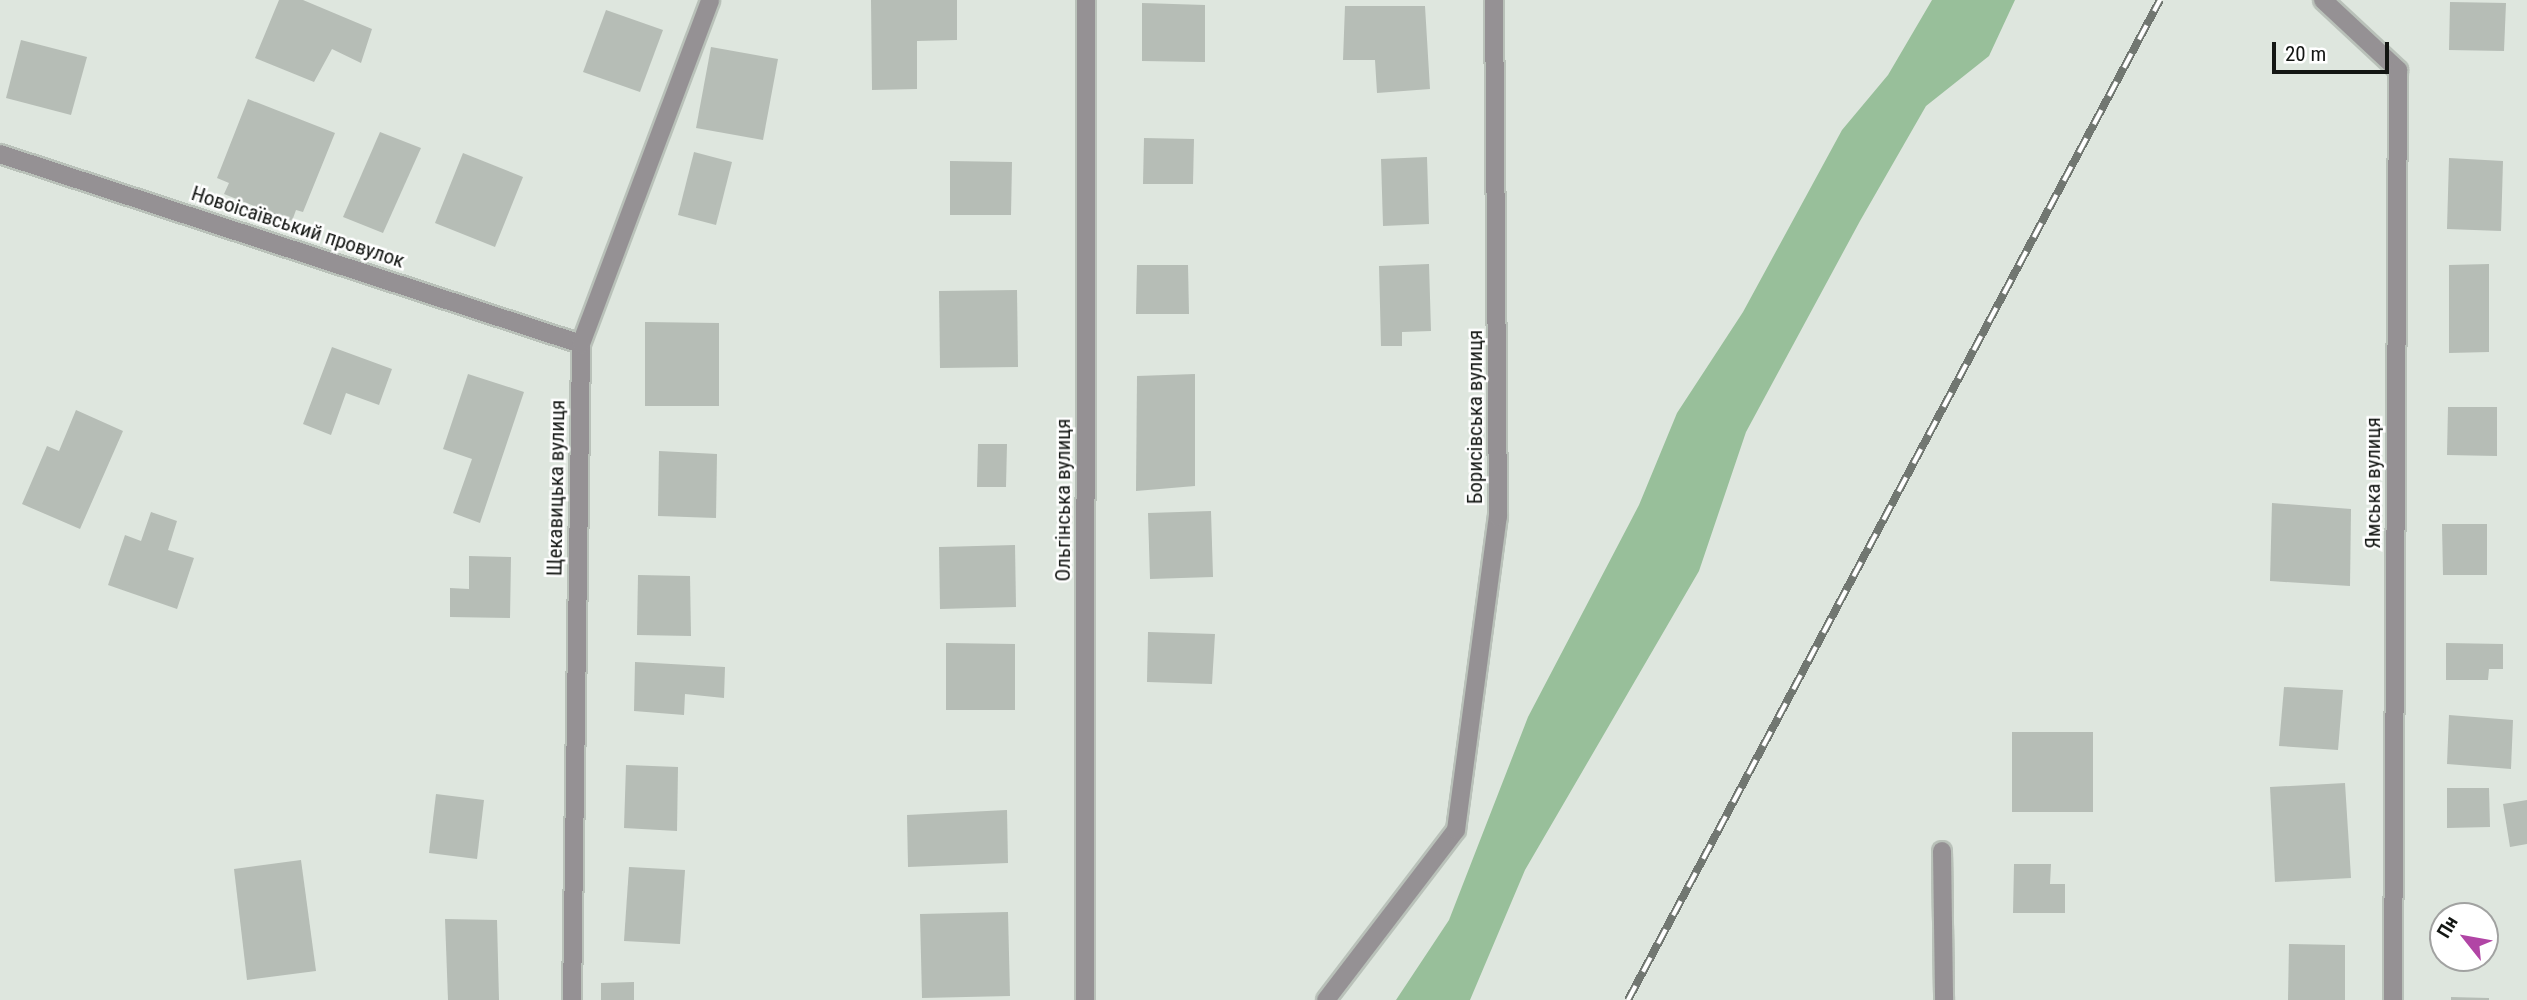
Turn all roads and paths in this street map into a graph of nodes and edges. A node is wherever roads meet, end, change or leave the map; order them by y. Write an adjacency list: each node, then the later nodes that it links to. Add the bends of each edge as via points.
1 (710, 0): 6 (street, Щекавицька вулиця)
2 (1086, 0): 9 (street, Ольгінська вулиця)
3 (1494, 0): 10 (street, Борисівська вулиця, via 1498,517 1456,830)
4 (2323, 0): 12 (street, Ямська вулиця, via 2342,24 2398,70)
5 (0, 154): 6 (street, Новоісаївський провулок)
6 (581, 344): 8 (street, Щекавицька вулиця)
7 (1942, 851): 11 (street)
8 (572, 1000)
9 (1085, 1000)
10 (1326, 1000)
11 (1944, 1000)
12 (2393, 1000)

